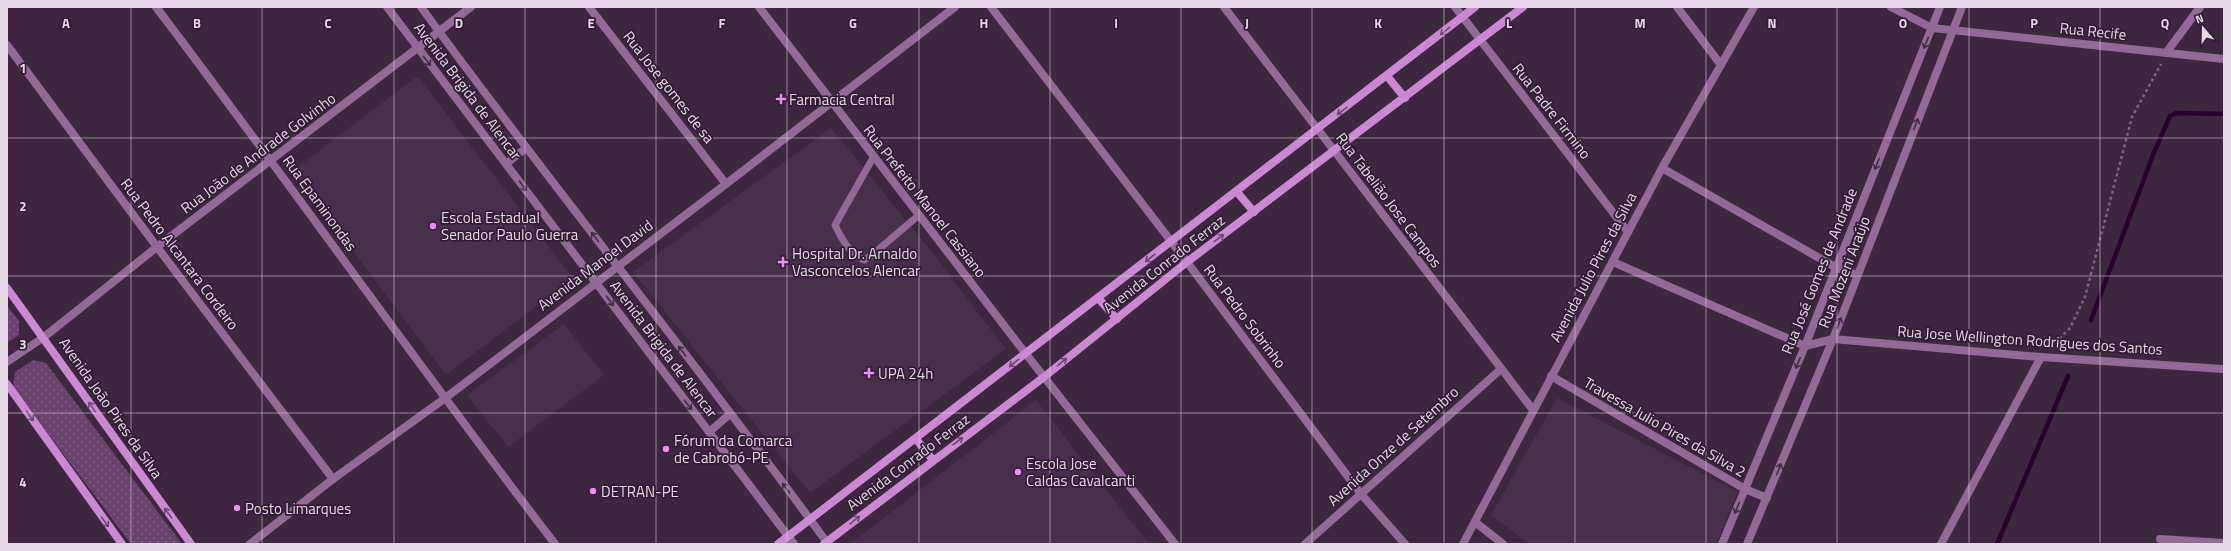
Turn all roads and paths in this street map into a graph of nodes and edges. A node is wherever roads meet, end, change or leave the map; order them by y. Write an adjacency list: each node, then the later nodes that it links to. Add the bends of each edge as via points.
1 (156, 7): 36 (street, Rua Epaminondas)
2 (387, 7): 25 (street, Avenida Brigida de Alencar)
3 (421, 7): 22 (street, Avenida Brigida de Alencar)
4 (471, 7): 22 (street, Rua João de Andrade Golvinho)
5 (589, 7): 39 (street, Rua Jose gomes de sa)
6 (759, 7): 31 (street, Rua Prefeito Manoel Cassiano)
7 (955, 7): 31 (street, Avenida Manoel David)
8 (991, 7): 44 (street, Rua Pedro Sobrinho)
9 (1224, 7): 32 (street, Rua Tabelião Jose Campos)
10 (1455, 7): 19 (street, Rua Padre Firmino)
11 (1475, 7): 19 (street, Avenida Conrado Ferraz)
12 (1523, 7): 23 (street, Avenida Conrado Ferraz)
13 (1677, 7): 28 (street)
14 (1754, 7): 28 (street, Avenida Julio Pires da Silva)
15 (1891, 7): 20 (street, Rua Recife)
16 (1940, 7): 20 (street, Rua José Gomes de Andrade)
17 (1962, 7): 21 (street, Rua Mozeni Araújo)
18 (2200, 7): 26 (street)
19 (1462, 17): 23 (street, Rua Padre Firmino); 29 (street, Avenida Conrado Ferraz, one-way to 29)
20 (1932, 28): 21 (street, Rua Recife); 49 (street, Rua José Gomes de Andrade, one-way to 49)
21 (1953, 30): 26 (street, Rua Recife); 50 (street, Rua Mozeni Araújo, one-way to 21)
22 (439, 31): 25 (street, Rua João de Andrade Golvinho); 33 (street, Avenida Brigida de Alencar)
23 (1479, 40): 30 (street, Avenida Conrado Ferraz); 43 (street, Rua Padre Firmino)
24 (7, 45): 45 (street, Rua Pedro Alcantara Cordeiro)
25 (416, 48): 36 (street, Rua João de Andrade Golvinho); 37 (street, Avenida Brigida de Alencar, one-way to 37)
26 (2166, 53): 27 (street, Rua Recife); 59 (path, via 2132,117 2085,297 2070,328)
27 (2224, 58)
28 (1721, 65): 38 (street, Avenida Julio Pires da Silva)
29 (1387, 76): 30 (street); 32 (street, Avenida Conrado Ferraz, one-way to 32)
30 (1404, 98): 34 (street, Avenida Conrado Ferraz)
31 (831, 101): 35 (street, Rua Prefeito Manoel Cassiano); 39 (street, Avenida Manoel David)
32 (1318, 130): 34 (street, Rua Tabelião Jose Campos); 40 (street, Avenida Conrado Ferraz)
33 (526, 148): 37 (street); 48 (street, Avenida Brigida de Alencar, one-way to 33)
34 (1335, 151): 41 (street, Avenida Conrado Ferraz); 61 (street, Rua Tabelião Jose Campos)
35 (874, 156): 42 (street, Rua Prefeito Manoel Cassiano); 42 (lane, via 834,225 839,235 856,257 864,260)
36 (272, 160): 45 (street, Rua João de Andrade Golvinho); 66 (street, Rua Epaminondas)
37 (506, 164): 51 (street, Avenida Brigida de Alencar, one-way to 51)
38 (1662, 168): 43 (street, Avenida Julio Pires da Silva); 49 (street)
39 (726, 184): 48 (street, Avenida Manoel David)
40 (1237, 192): 41 (street); 44 (street, Avenida Conrado Ferraz)
41 (1254, 212): 46 (street, Avenida Conrado Ferraz, one-way to 41)
42 (919, 215): 58 (street, Rua Prefeito Manoel Cassiano)
43 (1628, 232): 47 (street, Avenida Julio Pires da Silva)
44 (1170, 242): 46 (street, Rua Pedro Sobrinho); 53 (street, Avenida Conrado Ferraz, one-way to 53)
45 (157, 248): 55 (street, Rua João de Andrade Golvinho); 72 (street, Rua Pedro Alcantara Cordeiro)
46 (1187, 262): 54 (street, Avenida Conrado Ferraz); 74 (street, Rua Pedro Sobrinho)
47 (1613, 262): 57 (street); 63 (street, Avenida Julio Pires da Silva)
48 (617, 265): 51 (street, Avenida Manoel David); 68 (street, Avenida Brigida de Alencar, one-way to 48)
49 (1836, 267): 50 (street); 57 (street, Rua José Gomes de Andrade)
50 (1857, 275): 56 (street, Rua Mozeni Araújo, one-way to 50)
51 (596, 282): 66 (street, Avenida Manoel David); 69 (street, Avenida Brigida de Alencar, one-way to 69)
52 (7, 288): 55 (street, Avenida João Pires da Silva)
53 (1098, 298): 54 (street); 58 (street, Avenida Conrado Ferraz)
54 (1117, 319): 64 (street, Avenida Conrado Ferraz, one-way to 54)
55 (44, 337): 60 (street, Rua João de Andrade Golvinho); 83 (street, Avenida João Pires da Silva, one-way to 55)
56 (1833, 339): 57 (street, Rua Jose Wellington Rodrigues dos Santos); 59 (street, Rua Jose Wellington Rodrigues dos Santos); 75 (street, Rua Mozeni Araújo, one-way to 56)
57 (1805, 346): 73 (street, Rua José Gomes de Andrade, one-way to 73)
58 (1026, 354): 64 (street, Rua Prefeito Manoel Cassiano); 70 (street, Avenida Conrado Ferraz, one-way to 70)
59 (2041, 357): 62 (street, Rua Jose Wellington Rodrigues dos Santos); 95 (street)
60 (7, 362)
61 (1501, 369): 67 (street, Rua Tabelião Jose Campos); 74 (street, Avenida Onze de Setembro)
62 (2224, 369)
63 (1551, 376): 67 (street, Avenida Julio Pires da Silva); 73 (street, Travessa Julio Pires da Silva 2)
64 (1044, 377): 71 (street, Avenida Conrado Ferraz, one-way to 64); 88 (street, Rua Prefeito Manoel Cassiano)
65 (7, 384): 82 (street, one-way to 82)
66 (444, 399): 72 (street, Avenida Manoel David); 85 (street, Rua Epaminondas)
67 (1533, 410): 77 (street, Avenida Julio Pires da Silva)
68 (730, 414): 69 (street); 76 (street, Avenida Brigida de Alencar, one-way to 68)
69 (709, 432): 78 (street, Avenida Brigida de Alencar)
70 (916, 439): 71 (street); 76 (street, Avenida Conrado Ferraz)
71 (934, 460): 80 (street, Avenida Conrado Ferraz, one-way to 71)
72 (333, 479): 84 (street, Avenida Manoel David)
73 (1745, 489): 75 (street, Travessa Julio Pires da Silva 2); 93 (street, Rua José Gomes de Andrade, one-way to 93)
74 (1360, 494): 89 (street, Avenida Onze de Setembro); 90 (street, Rua Pedro Sobrinho)
75 (1767, 498): 94 (street, Rua Mozeni Araújo)
76 (810, 519): 78 (street, Avenida Conrado Ferraz); 80 (street, Avenida Brigida de Alencar)
77 (1475, 522): 91 (street, Avenida Julio Pires da Silva); 92 (street)
78 (788, 536): 86 (street, Avenida Conrado Ferraz); 87 (street, Avenida Brigida de Alencar)
79 (2160, 539): 81 (street)
80 (826, 543)
81 (2224, 543)
82 (122, 544)
83 (191, 544)
84 (250, 544)
85 (555, 544)
86 (778, 544)
87 (794, 544)
88 (1175, 544)
89 (1305, 544)
90 (1405, 544)
91 (1463, 544)
92 (1503, 544)
93 (1722, 544)
94 (1747, 544)
95 (1941, 544)

